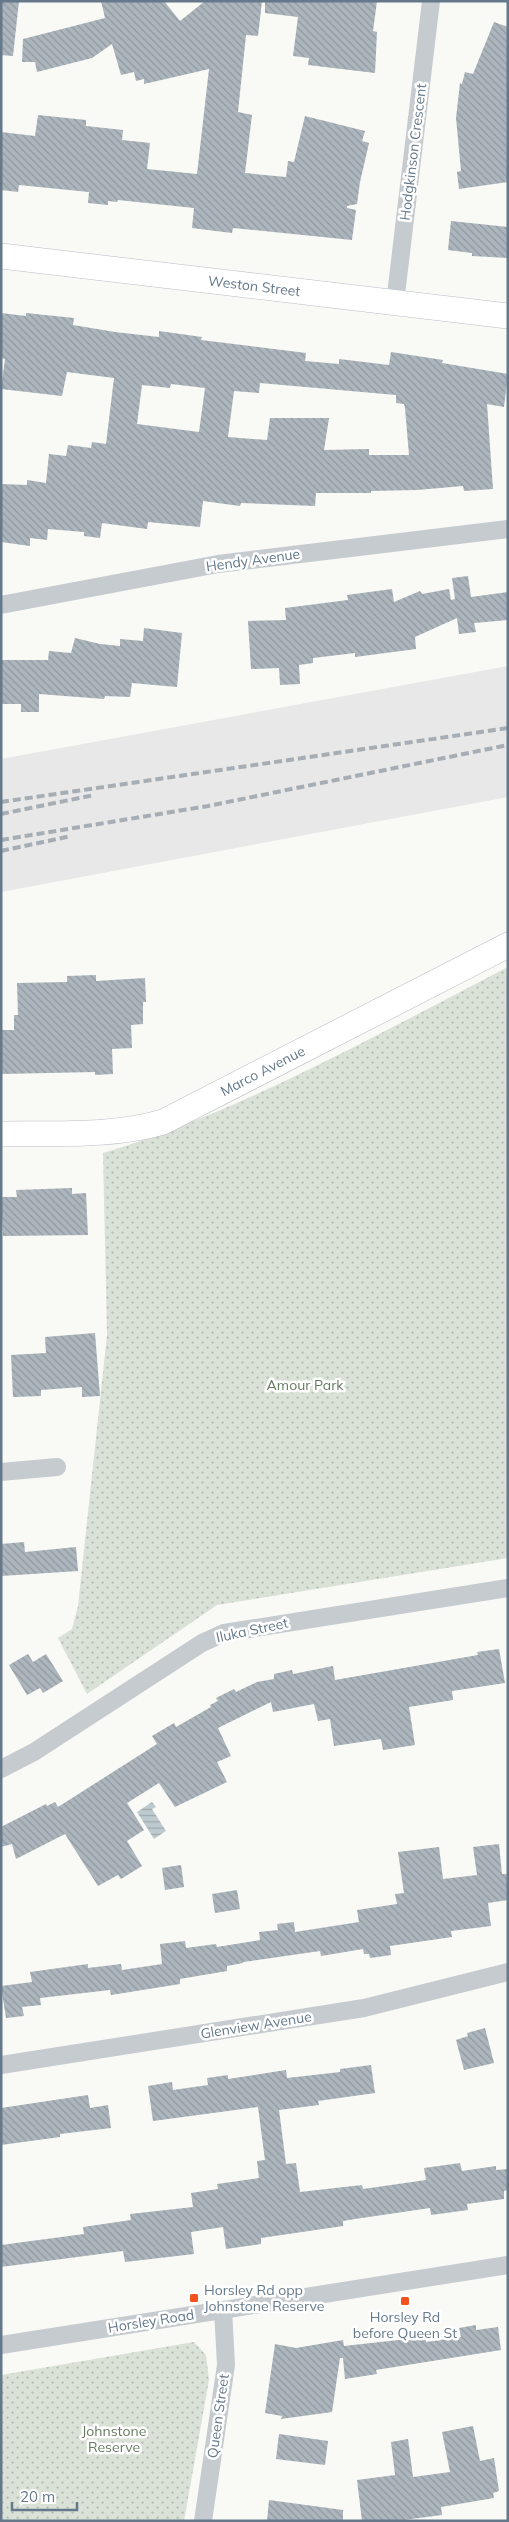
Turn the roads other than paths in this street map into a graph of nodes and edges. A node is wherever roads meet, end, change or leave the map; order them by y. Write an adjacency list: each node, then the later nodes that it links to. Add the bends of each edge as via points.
1 (431, 1): 3 (street, Hodgkinson Crescent)
2 (1, 256): 3 (street, Weston Street)
3 (396, 302): 4 (street, Weston Street)
4 (508, 316)
5 (508, 529): 6 (street, Hendy Avenue, via 218,564)
6 (1, 605)
7 (508, 945): 8 (street, Marco Avenue, via 164,1122 109,1132)
8 (1, 1134)
9 (58, 1467): 10 (street)
10 (1, 1472)
11 (508, 1588): 12 (street, Iluka Street, via 224,1633 202,1643 34,1752)
12 (1, 1769)
13 (508, 1972): 14 (street, Glenview Avenue, via 364,2008)
14 (1, 2065)
15 (508, 2265): 16 (street, Horsley Road)
16 (223, 2310): 17 (street, Horsley Road); 18 (street, Queen Street, via 226,2365)
17 (1, 2345)
18 (203, 2521)

